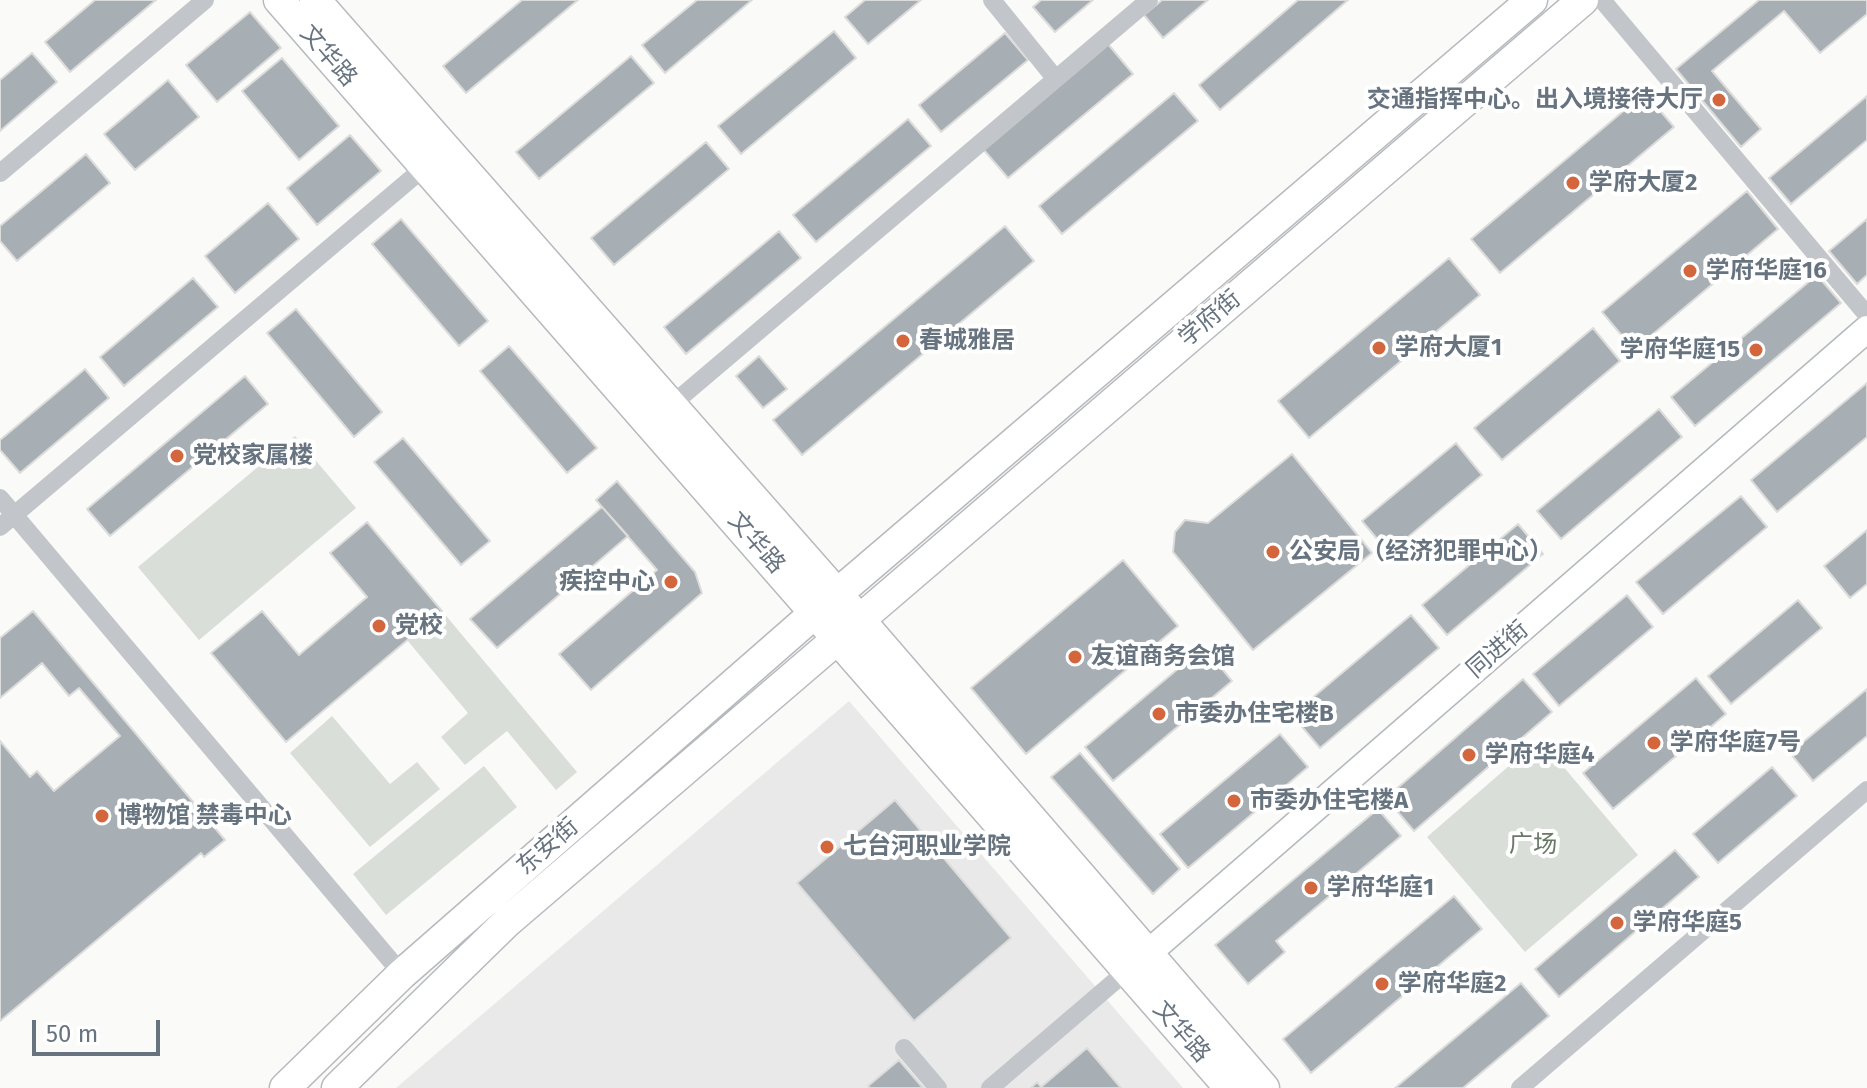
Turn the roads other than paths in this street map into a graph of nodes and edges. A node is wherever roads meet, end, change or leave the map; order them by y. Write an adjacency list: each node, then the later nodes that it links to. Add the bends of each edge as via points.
1 (205, 0): 11 (street)
2 (279, 0): 10 (main road, 文华路)
3 (315, 0): 10 (main road, 文华路)
4 (992, 0): 9 (street)
5 (1149, 0): 9 (street)
6 (1532, 0): 17 (main road, 学府街)
7 (1583, 0): 18 (main road, 学府街)
8 (1602, 0): 12 (street)
9 (1055, 78): 14 (street)
10 (435, 158): 14 (main road, 文华路); 16 (street); 17 (main road, 文华路)
11 (0, 173)
12 (1867, 315)
13 (1867, 329): 20 (street, 同进街)
14 (669, 407): 17 (main road, 文华路)
15 (0, 498): 16 (street)
16 (7, 521): 21 (street)
17 (827, 604): 18 (main road, 文华路); 21 (main road, 东安街)
18 (847, 628): 20 (main road, 文华路); 24 (main road, 东安街, via 507,922)
19 (1867, 790): 29 (street)
20 (1139, 962): 26 (street); 27 (main road, 文华路); 28 (main road, 文华路)
21 (402, 974): 23 (main road, 东安街)
22 (904, 1048): 25 (street)
23 (285, 1088)
24 (337, 1088)
25 (938, 1088)
26 (990, 1088)
27 (1230, 1088)
28 (1264, 1088)
29 (1520, 1088)

